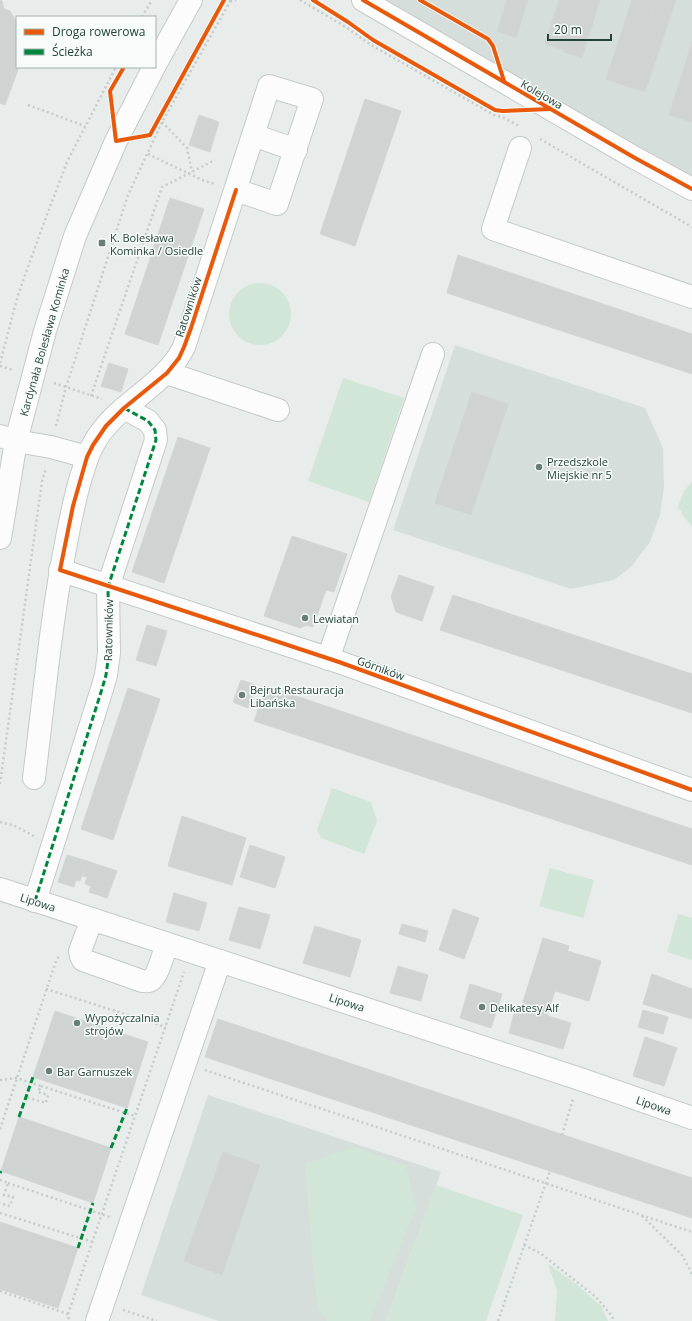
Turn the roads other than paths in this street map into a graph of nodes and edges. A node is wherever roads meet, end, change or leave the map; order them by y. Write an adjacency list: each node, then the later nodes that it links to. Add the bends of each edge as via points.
1 (191, 0): 3 (street, Kardynała Bolesława Kominka)
2 (363, 0): 9 (street, Kolejowa)
3 (156, 62)
4 (153, 68): 15 (street, Kardynała Bolesława Kominka, via 116,141 75,236)
5 (253, 135): 7 (street); 7 (street, Ratowników, via 269,86 312,99); 8 (street, Ratowników)
6 (526, 138): 10 (street, via 494,229)
7 (296, 150): 8 (street, via 277,204)
8 (236, 190): 12 (street, Ratowników, via 184,347 179,358)
9 (692, 190)
10 (692, 296)
11 (433, 354): 20 (street)
12 (167, 372): 13 (street, Ratowników); 14 (street)
13 (124, 408): 16 (street, via 100,434); 19 (street, Ratowników, via 148,421 155,430 156,440)
14 (278, 410)
15 (8, 439): 16 (street); 17 (street, Kardynała Bolesława Kominka)
16 (87, 457): 18 (street, via 73,506)
17 (0, 538)
18 (60, 570): 19 (street, Górników); 21 (street)
19 (108, 586): 20 (street, Górników); 24 (street, Ratowników, via 109,653 106,675)
20 (328, 659): 22 (street, Górników)
21 (34, 778)
22 (692, 790)
23 (0, 889): 24 (street, Lipowa)
24 (35, 901): 25 (street, Lipowa)
25 (92, 919): 26 (street, Lipowa); 26 (street, via 80,952 83,960 142,981 151,980 155,975)
26 (167, 944): 27 (street, Lipowa)
27 (220, 961): 28 (street, Lipowa); 29 (street)
28 (692, 1118)
29 (100, 1312)

